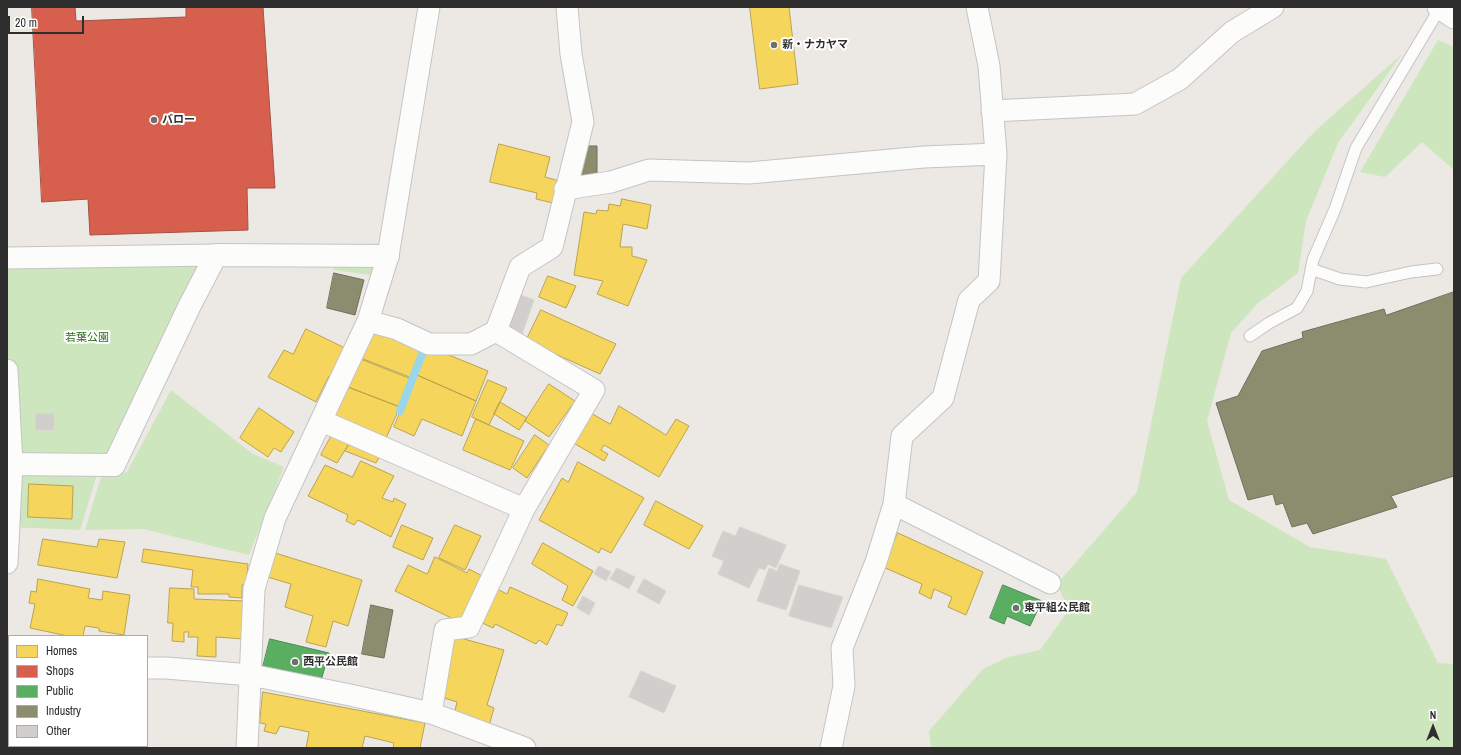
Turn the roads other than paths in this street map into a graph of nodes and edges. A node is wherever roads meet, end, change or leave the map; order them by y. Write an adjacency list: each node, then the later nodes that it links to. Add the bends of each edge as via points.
1 (428, 7): 10 (street)
2 (567, 7): 8 (street, via 571,54 583,122)
3 (978, 7): 6 (street, via 988,66)
4 (1273, 7): 6 (street, via 1232,32 1180,79 1135,104)
5 (1447, 12): 12 (lane, via 1356,148 1335,209 1313,260)
6 (992, 111): 7 (street)
7 (996, 154): 8 (street, via 924,156 749,173 649,170 612,182); 20 (street, via 988,282 969,300 943,398 902,436)
8 (565, 189): 15 (street, via 552,247 520,267)
9 (216, 254): 10 (street); 11 (street); 19 (street, via 114,465)
10 (388, 256): 14 (street)
11 (7, 258)
12 (1312, 269): 13 (lane, via 1340,279 1366,282); 16 (lane, via 1307,291 1297,308)
13 (1437, 269)
14 (368, 321): 15 (street, via 397,329 429,344 470,344); 18 (street)
15 (496, 331): 21 (street, via 594,390)
16 (1250, 336)
17 (7, 370): 19 (street)
18 (322, 421): 21 (street); 25 (street, via 275,518 254,589)
19 (10, 464): 22 (street)
20 (894, 504): 23 (street); 29 (street, via 876,562 842,648 844,686)
21 (524, 509): 26 (street, via 470,627 445,630)
22 (7, 563)
23 (1050, 583)
24 (148, 668): 25 (street)
25 (251, 675): 26 (street); 27 (street)
26 (431, 713): 28 (street)
27 (247, 748)
28 (525, 748)
29 (831, 748)

